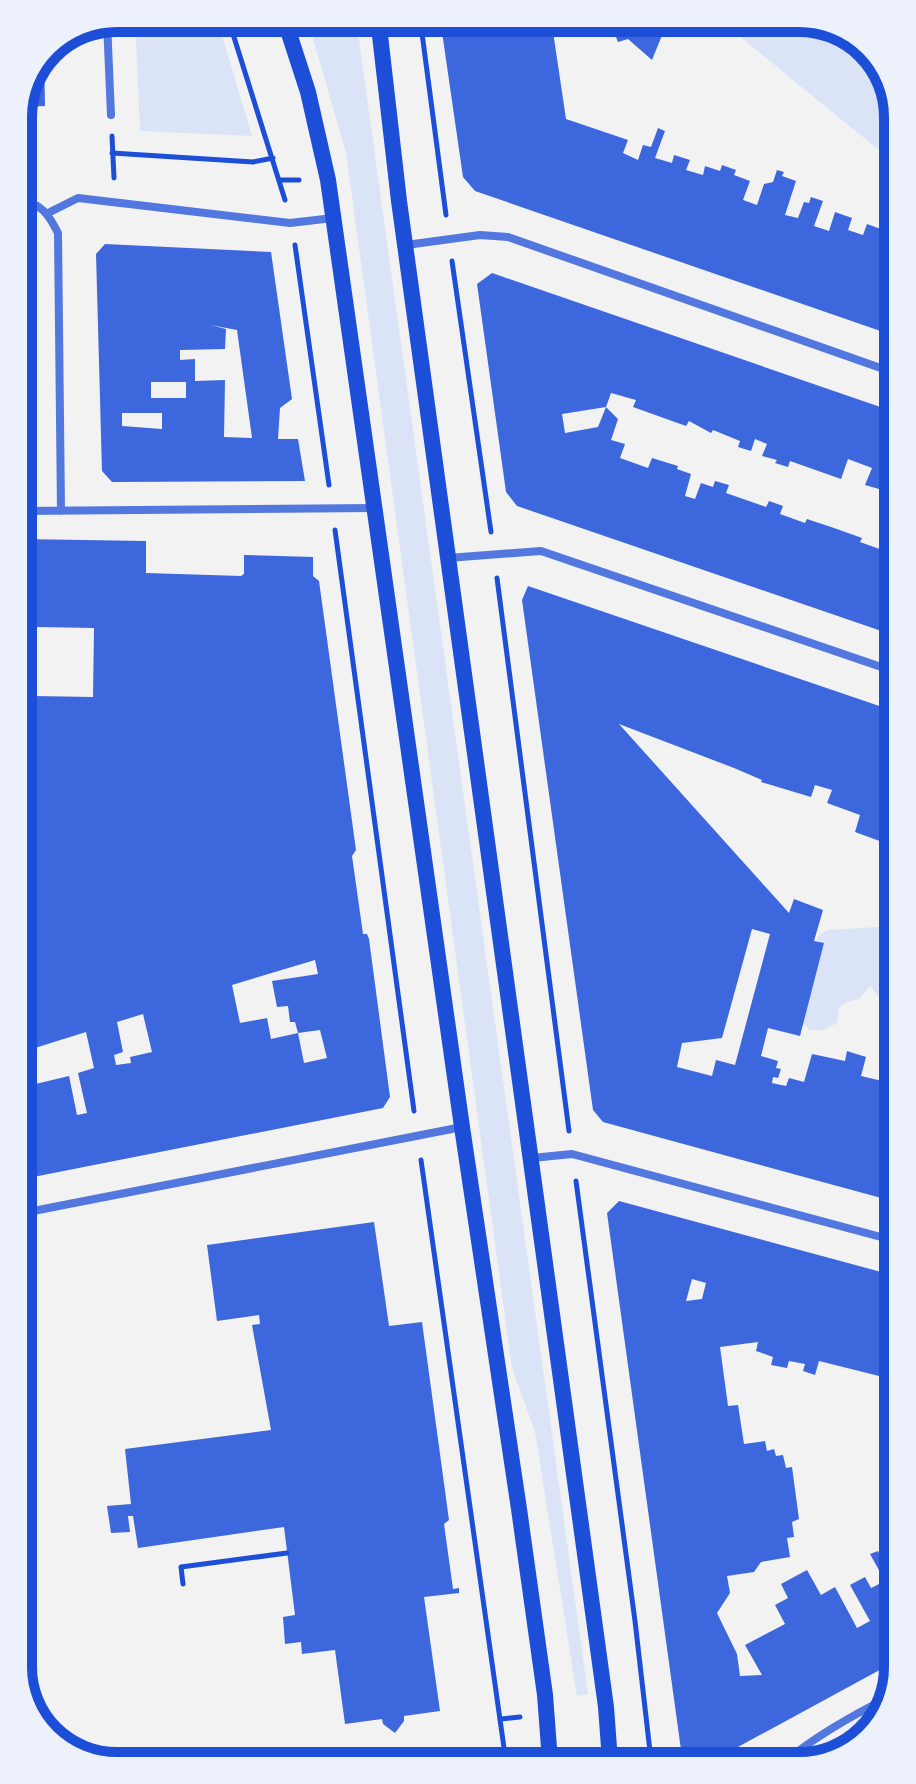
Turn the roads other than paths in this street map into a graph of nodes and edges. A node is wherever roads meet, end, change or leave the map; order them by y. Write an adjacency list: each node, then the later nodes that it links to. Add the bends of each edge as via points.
1 (288, 32): 7 (main road, via 311,103)
2 (380, 32): 8 (main road)
3 (107, 33): 4 (street)
4 (111, 115)
5 (32, 203): 6 (street)
6 (48, 213): 7 (street, via 78,198 290,223); 12 (street, via 58,233 60,256)
7 (333, 218): 10 (main road)
8 (406, 245): 9 (street, via 480,235 508,237); 13 (main road)
9 (884, 369)
10 (374, 508): 12 (street); 15 (main road)
11 (32, 511): 12 (street)
12 (61, 511)
13 (448, 558): 14 (street, via 541,551); 16 (main road)
14 (884, 668)
15 (462, 1127): 17 (street); 20 (main road, via 537,1633)
16 (532, 1158): 18 (street, via 572,1154); 21 (main road)
17 (32, 1211)
18 (884, 1238)
19 (874, 1705): 22 (street)
20 (549, 1752)
21 (609, 1752)
22 (797, 1752)

